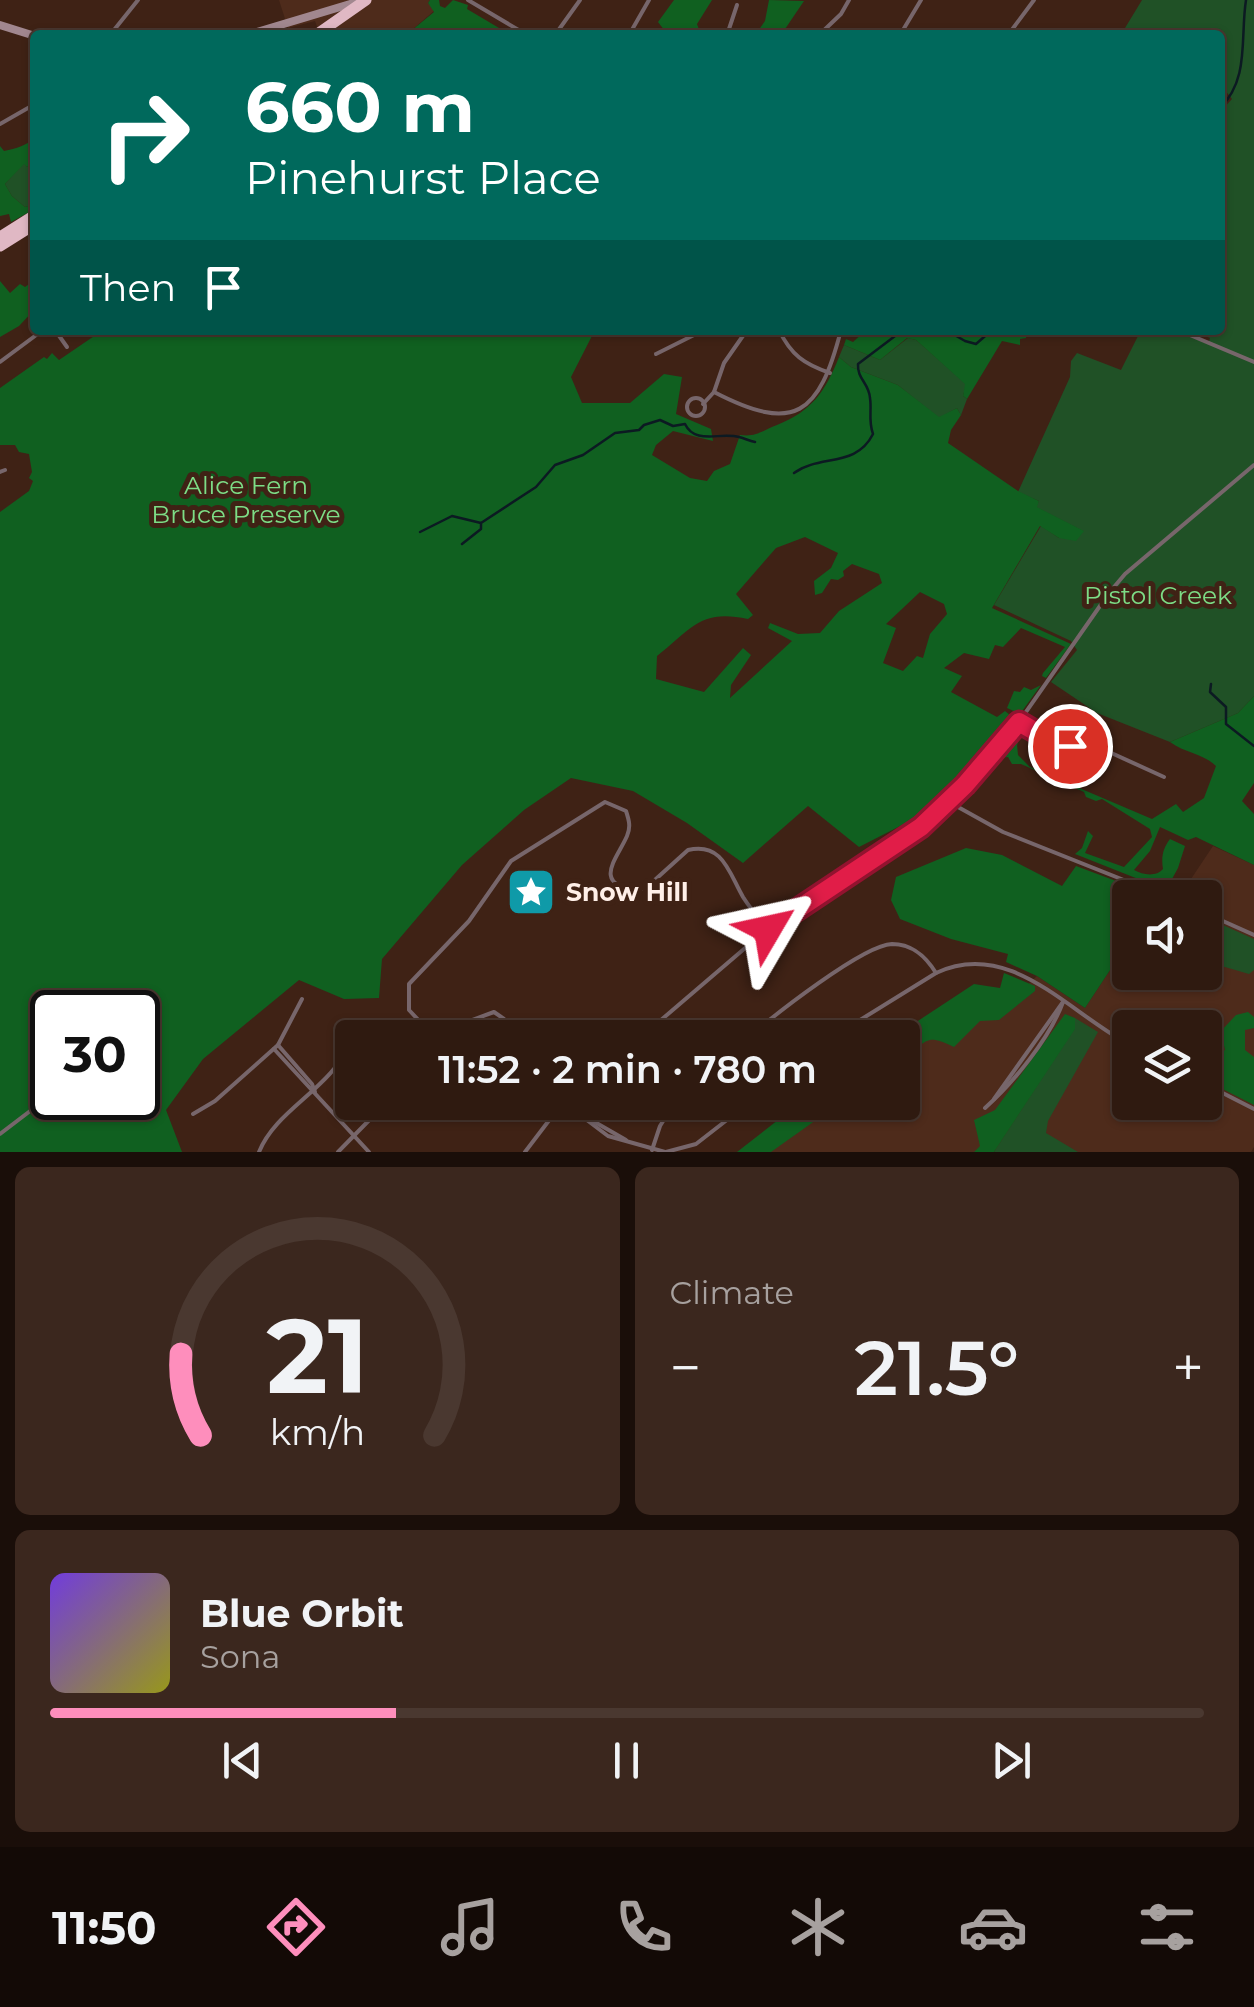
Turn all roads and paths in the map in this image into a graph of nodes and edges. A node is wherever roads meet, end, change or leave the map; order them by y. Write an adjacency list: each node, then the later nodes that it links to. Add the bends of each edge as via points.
1 (138, 0): 13 (street)
2 (364, 0): 11 (highway)
3 (378, 0): 11 (highway)
4 (468, 0): 15 (street)
5 (580, 0): 16 (street)
6 (650, 0): 17 (street)
7 (850, 0): 19 (street)
8 (921, 0): 20 (street)
9 (1034, 0): 21 (street)
10 (737, 5): 18 (street)
11 (332, 24): 14 (street, via 324,14)
12 (0, 26): 22 (street)
13 (114, 30)
14 (264, 30)
15 (519, 30)
16 (559, 30)
17 (632, 30)
18 (729, 30)
19 (824, 30)
20 (903, 30)
21 (1012, 30)
22 (30, 35)
23 (30, 107): 24 (street)
24 (0, 124)
25 (30, 221): 27 (highway)
26 (30, 222): 28 (highway)
27 (0, 237)
28 (0, 246)
29 (36, 335): 38 (street)
30 (58, 335): 36 (street)
31 (694, 335): 37 (street)
32 (743, 335): 41 (street)
33 (781, 335): 40 (street, via 797,358)
34 (840, 335): 40 (street)
35 (1190, 335): 39 (street)
36 (66, 347)
37 (656, 354)
38 (0, 362)
39 (1254, 362)
40 (830, 373): 41 (street, via 812,399 776,415)
41 (714, 392): 42 (street)
42 (704, 404)
43 (1254, 465): 44 (street, via 1126,574)
44 (1020, 721): 45 (street, via 1055,743 1107,752); 46 (street)
45 (1164, 776)
46 (949, 802): 47 (street, via 1006,833); 49 (street)
47 (1124, 880)
48 (1222, 921): 50 (street)
49 (768, 929): 54 (street, via 727,864 708,850 688,850 637,891 617,884 610,864 630,822 626,811 605,802 508,864 469,921 409,984 409,1010); 57 (street)
50 (1254, 935)
51 (936, 974): 53 (street, via 962,964 994,964); 58 (street, via 908,947 876,948); 59 (street)
52 (302, 999): 61 (street)
53 (1063, 1002): 60 (street); 65 (street)
54 (418, 1020)
55 (472, 1020): 56 (street, via 494,1012)
56 (504, 1020)
57 (661, 1020)
58 (770, 1020)
59 (861, 1020)
60 (1112, 1033)
61 (276, 1047): 63 (street); 68 (street)
62 (335, 1070): 63 (street)
63 (315, 1092): 76 (street); 79 (street, via 274,1128)
64 (1222, 1093): 66 (street)
65 (985, 1108)
66 (1254, 1109)
67 (30, 1111): 75 (street)
68 (193, 1114)
69 (370, 1120): 76 (street)
70 (549, 1120): 82 (street)
71 (585, 1120): 77 (street)
72 (592, 1120): 77 (street)
73 (664, 1120): 78 (street)
74 (727, 1120): 83 (street, via 696,1144)
75 (0, 1134)
76 (355, 1136): 80 (street); 81 (street)
77 (630, 1142): 78 (street)
78 (652, 1150): 83 (street)
79 (259, 1152)
80 (338, 1152)
81 (369, 1152)
82 (526, 1152)
83 (666, 1152)

